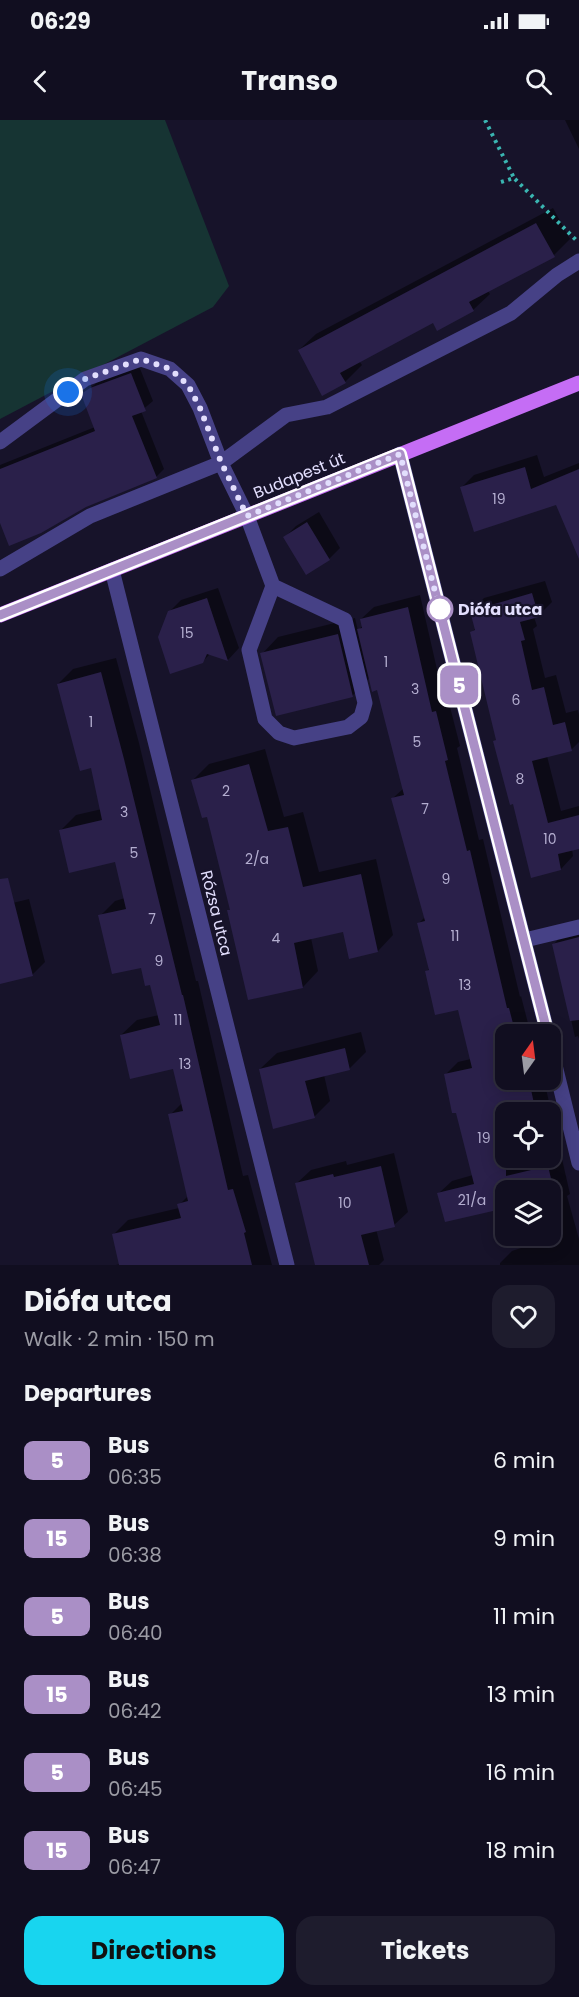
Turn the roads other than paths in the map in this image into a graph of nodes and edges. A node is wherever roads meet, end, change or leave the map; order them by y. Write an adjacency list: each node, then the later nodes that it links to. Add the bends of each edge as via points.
1 (579, 261): 5 (street, via 511,313 327,406 286,416)
2 (579, 383): 4 (main road, Budapest út)
3 (0, 442): 5 (street, via 85,379 141,359 170,369 188,385)
4 (400, 454): 6 (main road, Budapest út); 12 (street)
5 (221, 462): 6 (street); 7 (street, via 90,516)
6 (247, 516): 8 (main road, Budapest út); 9 (street)
7 (0, 569)
8 (112, 570): 10 (main road, Budapest út); 16 (street, Rózsa utca)
9 (273, 586): 9 (street, via 345,620 365,703 362,717 348,727 294,738 279,733 265,719 249,650)
10 (0, 615)
11 (579, 927): 12 (street)
12 (525, 940): 13 (street)
13 (545, 1024)
14 (561, 1090): 15 (street)
15 (579, 1163)
16 (287, 1265)

